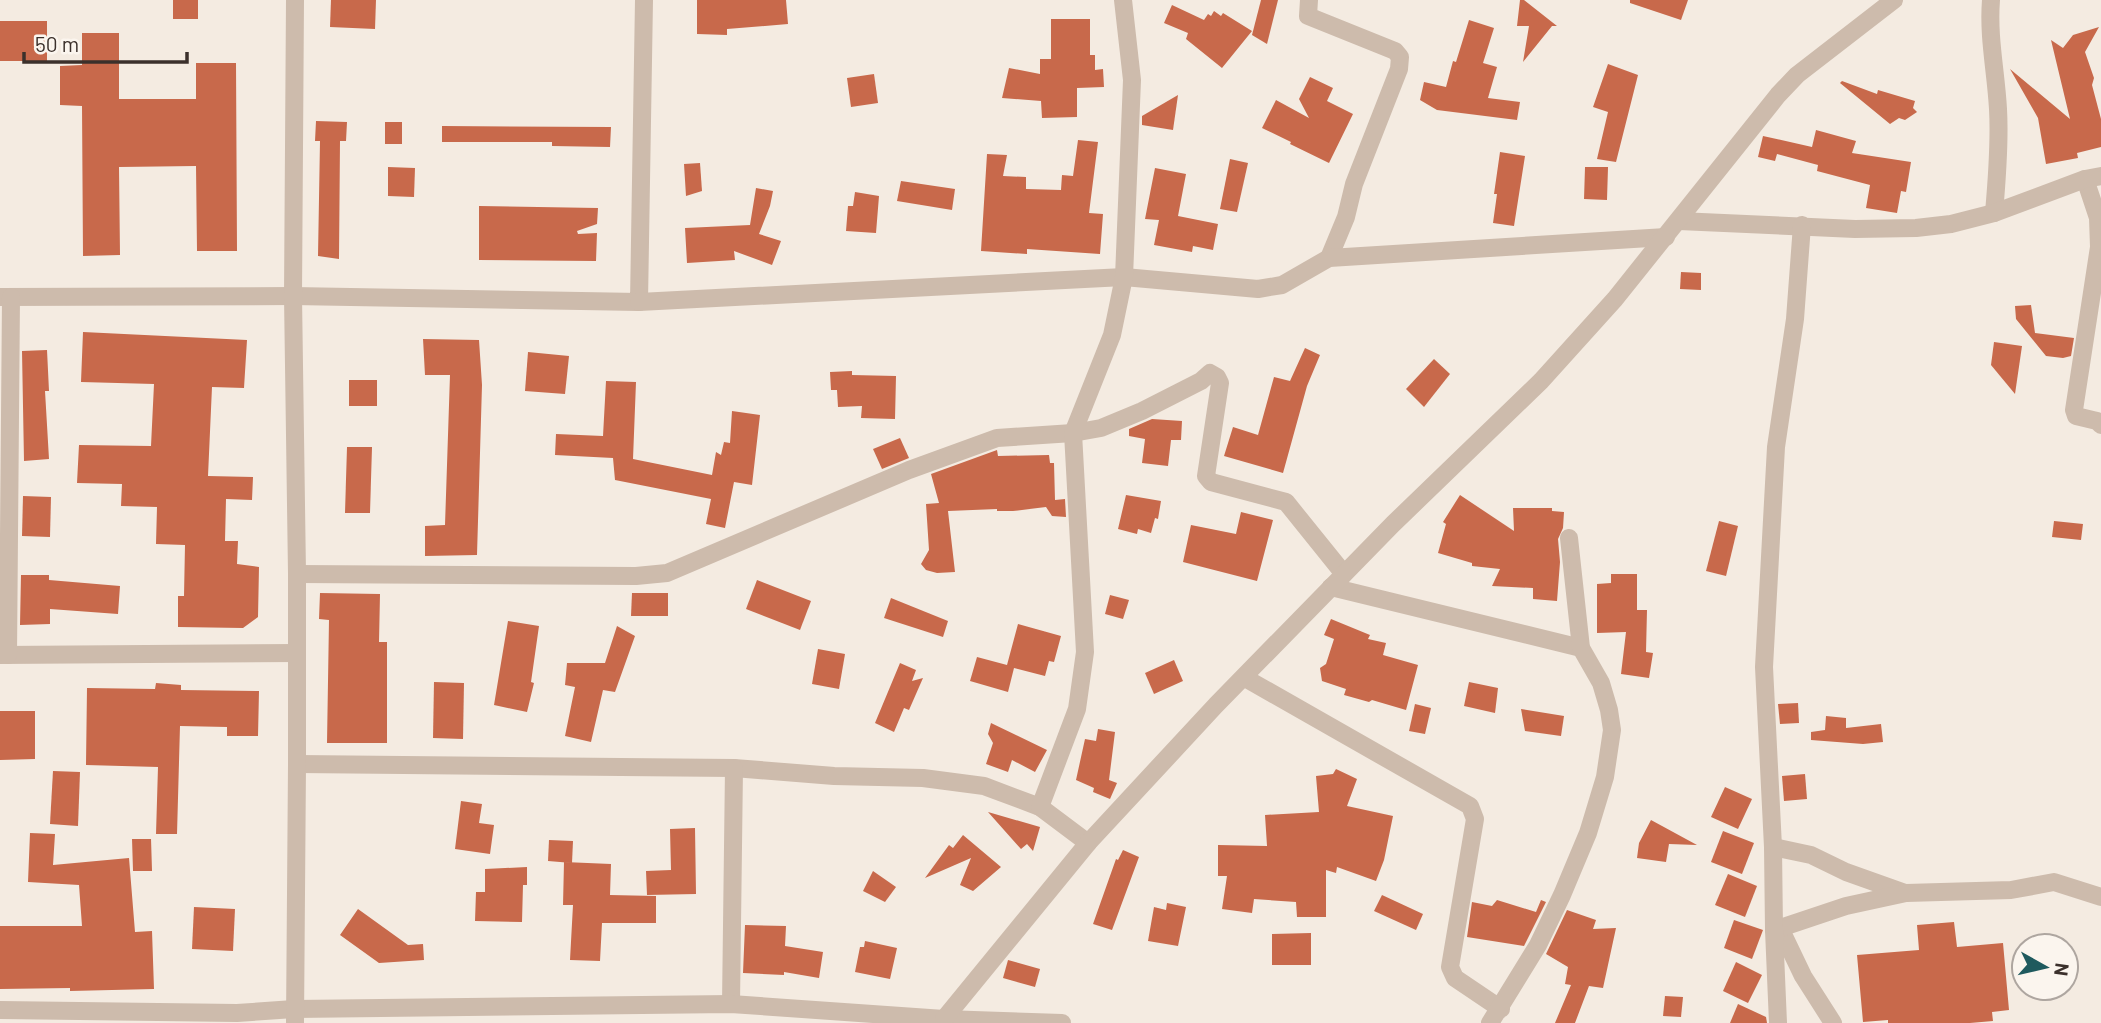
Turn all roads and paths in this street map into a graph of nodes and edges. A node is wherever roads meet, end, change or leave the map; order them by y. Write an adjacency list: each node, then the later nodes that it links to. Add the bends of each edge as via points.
1 (295, 0): 14 (street)
2 (644, 0): 16 (street)
3 (1123, 0): 13 (street, via 1132,80)
4 (1309, 0): 12 (street, via 1308,16 1400,57)
5 (1894, 0): 9 (street, via 1797,75)
6 (1990, 0): 8 (street, via 1998,109)
7 (2093, 177): 8 (street); 17 (street, via 2099,247 2074,410 2076,416)
8 (1994, 213): 10 (street, via 1916,228)
9 (1679, 221): 10 (street); 11 (street)
10 (1802, 225): 31 (street, via 1795,319 1776,447 1764,667)
11 (1666, 237): 12 (street); 21 (street, via 1541,381)
12 (1329, 258): 13 (street, via 1282,285 1258,289)
13 (1124, 277): 16 (street); 18 (street, via 1112,334)
14 (293, 296): 15 (street); 16 (street); 20 (street)
15 (6, 297): 25 (street)
16 (639, 302)
17 (2101, 425)
18 (1073, 433): 20 (street, via 997,438 909,470 667,573); 21 (street, via 1101,428 1142,411 1210,373 1220,383 1206,476 1211,482 1286,502); 29 (street, via 1085,652 1077,709)
19 (1569, 538): 23 (street)
20 (297, 574): 24 (street)
21 (1344, 574): 22 (street)
22 (1331, 587): 23 (street); 26 (street)
23 (1581, 648): 38 (street, via 1601,683 1609,710 1612,730 1605,777 1562,895)
24 (297, 653): 25 (street); 27 (street)
25 (4, 655)
26 (1245, 678): 30 (street); 38 (street, via 1470,806 1475,820 1450,967 1455,978)
27 (297, 764): 28 (street); 37 (street)
28 (734, 768): 29 (street, via 923,778 984,786); 35 (street)
29 (1040, 807): 30 (street)
30 (1087, 843): 39 (street)
31 (1773, 847): 32 (street, via 1811,855); 34 (street)
32 (1906, 893): 33 (street, via 2011,890 2054,882); 34 (street, via 1846,906)
33 (2101, 897)
34 (1777, 929): 41 (street); 42 (street)
35 (731, 1004): 37 (street); 39 (street)
36 (0, 1010): 37 (street)
37 (295, 1016)
38 (1496, 1016)
39 (944, 1019): 40 (street)
40 (1062, 1023)
41 (1778, 1023)
42 (1833, 1023)

